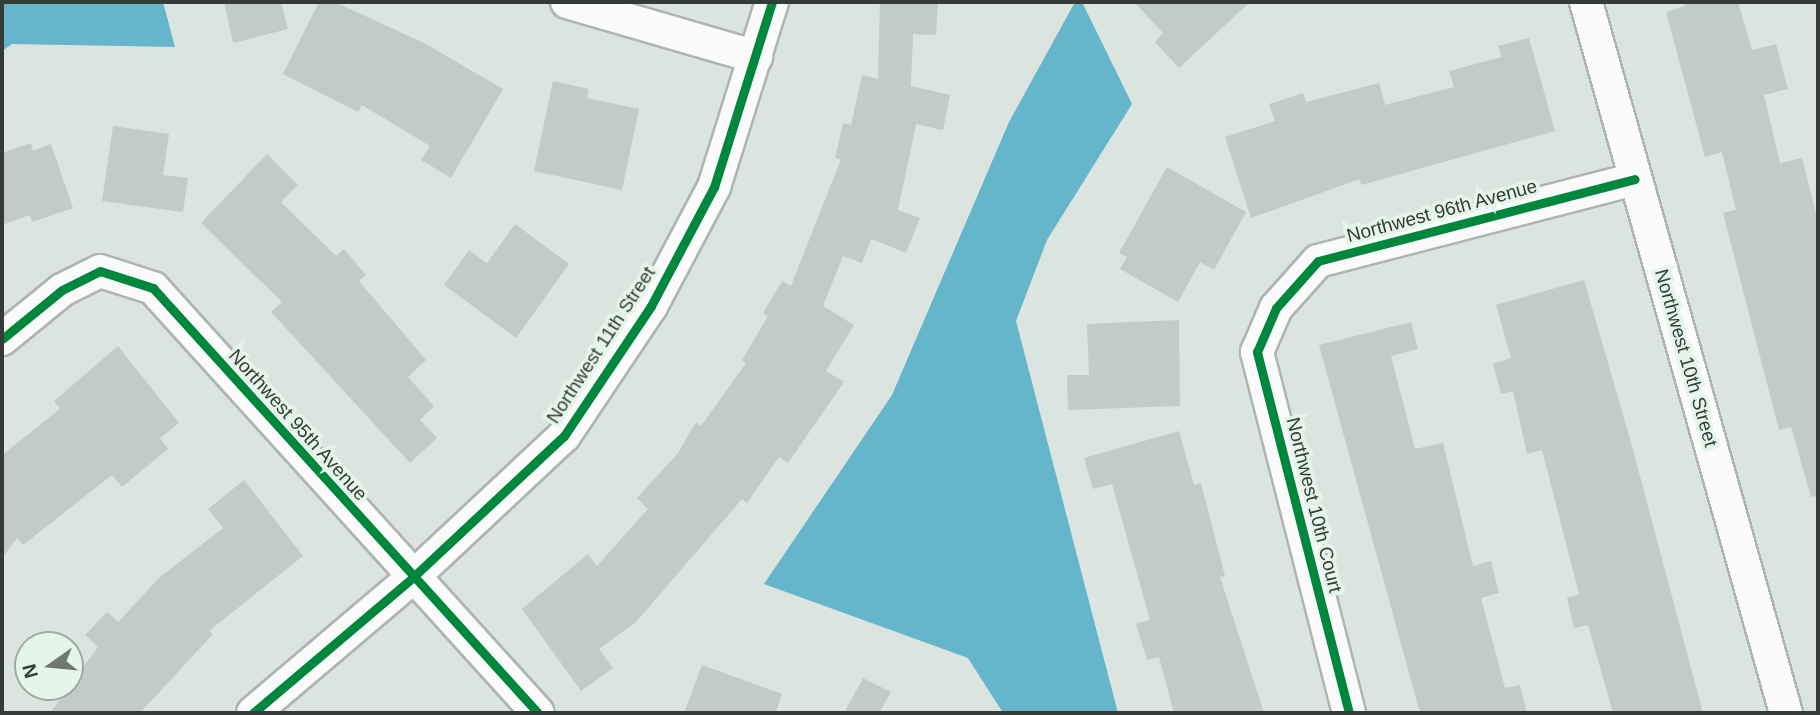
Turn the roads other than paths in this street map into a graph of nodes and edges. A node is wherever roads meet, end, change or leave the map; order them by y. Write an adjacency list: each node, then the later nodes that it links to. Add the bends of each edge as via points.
1 (567, 2): 4 (street)
2 (772, 2): 4 (street, Northwest 11th Street)
3 (1586, 2): 5 (street, Northwest 10th Street)
4 (756, 57): 8 (street, Northwest 11th Street, via 714,187 651,306 564,436)
5 (1635, 179): 6 (street, Northwest 96th Avenue, via 1318,261); 12 (street, Northwest 10th Street)
6 (1276, 309): 11 (street, Northwest 10th Court, via 1258,352)
7 (2, 339): 8 (street, Northwest 95th Avenue, via 62,290 100,271 153,288)
8 (412, 578): 9 (street, Northwest 11th Street); 10 (street, Northwest 95th Avenue)
9 (253, 713)
10 (538, 713)
11 (1349, 713)
12 (1786, 713)

